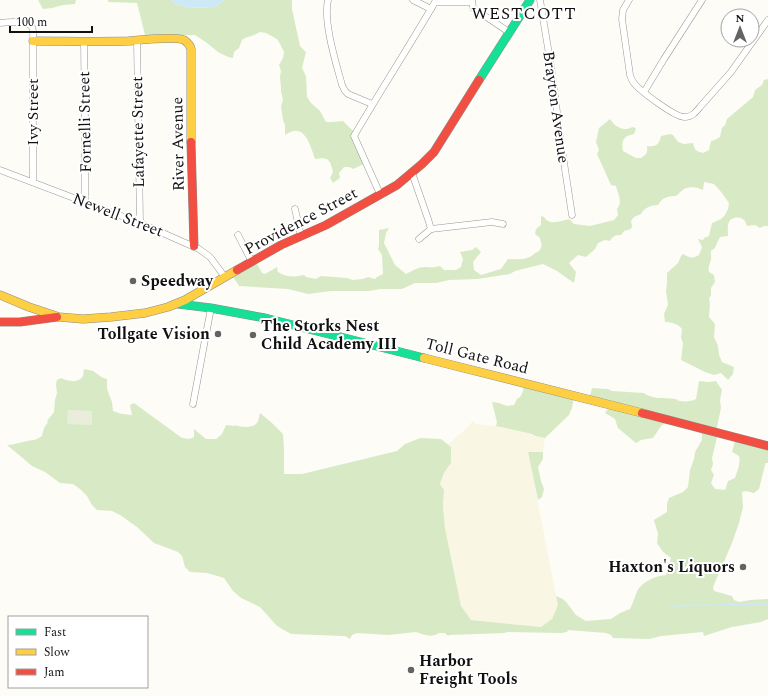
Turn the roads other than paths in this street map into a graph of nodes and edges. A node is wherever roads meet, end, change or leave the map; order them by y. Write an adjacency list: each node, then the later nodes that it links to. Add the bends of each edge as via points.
1 (328, 0): 16 (street, via 329,31 342,85 348,94)
2 (413, 0): 8 (street)
3 (530, 0): 11 (main road, Providence Street)
4 (540, 0): 23 (street, Brayton Avenue)
5 (629, 0): 15 (street, via 622,18 630,75)
6 (702, 0): 15 (street)
7 (472, 1): 8 (street, via 436,2); 11 (street, via 473,8)
8 (431, 9): 16 (street)
9 (768, 20): 15 (street, via 731,72 696,112 684,117 676,114)
10 (0, 23): 12 (street, via 20,22 31,27)
11 (509, 32): 18 (main road, Providence Street, via 434,152)
12 (33, 41): 14 (main road); 19 (street, Ivy Street)
13 (137, 41): 14 (main road); 24 (street, Lafayette Street); 30 (main road, River Avenue, via 179,39 190,45)
14 (84, 42): 21 (street, Fornelli Street)
15 (644, 92)
16 (372, 104): 20 (street, via 354,136)
17 (0, 170): 19 (street, Newell Street)
18 (412, 173): 20 (main road, Providence Street); 26 (street)
19 (33, 182): 21 (street, Newell Street)
20 (380, 194): 28 (main road, Providence Street, via 326,225)
21 (85, 202): 24 (street, Newell Street)
22 (295, 209): 28 (street)
23 (572, 215)
24 (140, 223): 30 (street, Newell Street)
25 (503, 224): 26 (street, via 492,222)
26 (431, 229): 29 (street)
27 (238, 235): 31 (street)
28 (301, 236): 31 (main road, Providence Street)
29 (419, 239)
30 (194, 246): 32 (street, Newell Street, via 210,257)
31 (252, 262): 32 (main road, Providence Street)
32 (225, 277): 34 (main road, Providence Street)
33 (0, 295): 36 (main road, Providence Street)
34 (177, 304): 35 (main road, Toll Gate Road); 36 (main road, Providence Street, via 145,313 83,319)
35 (211, 308): 38 (street); 39 (main road, Toll Gate Road, via 276,320)
36 (59, 317): 37 (main road)
37 (0, 322)
38 (193, 404)
39 (768, 446)

